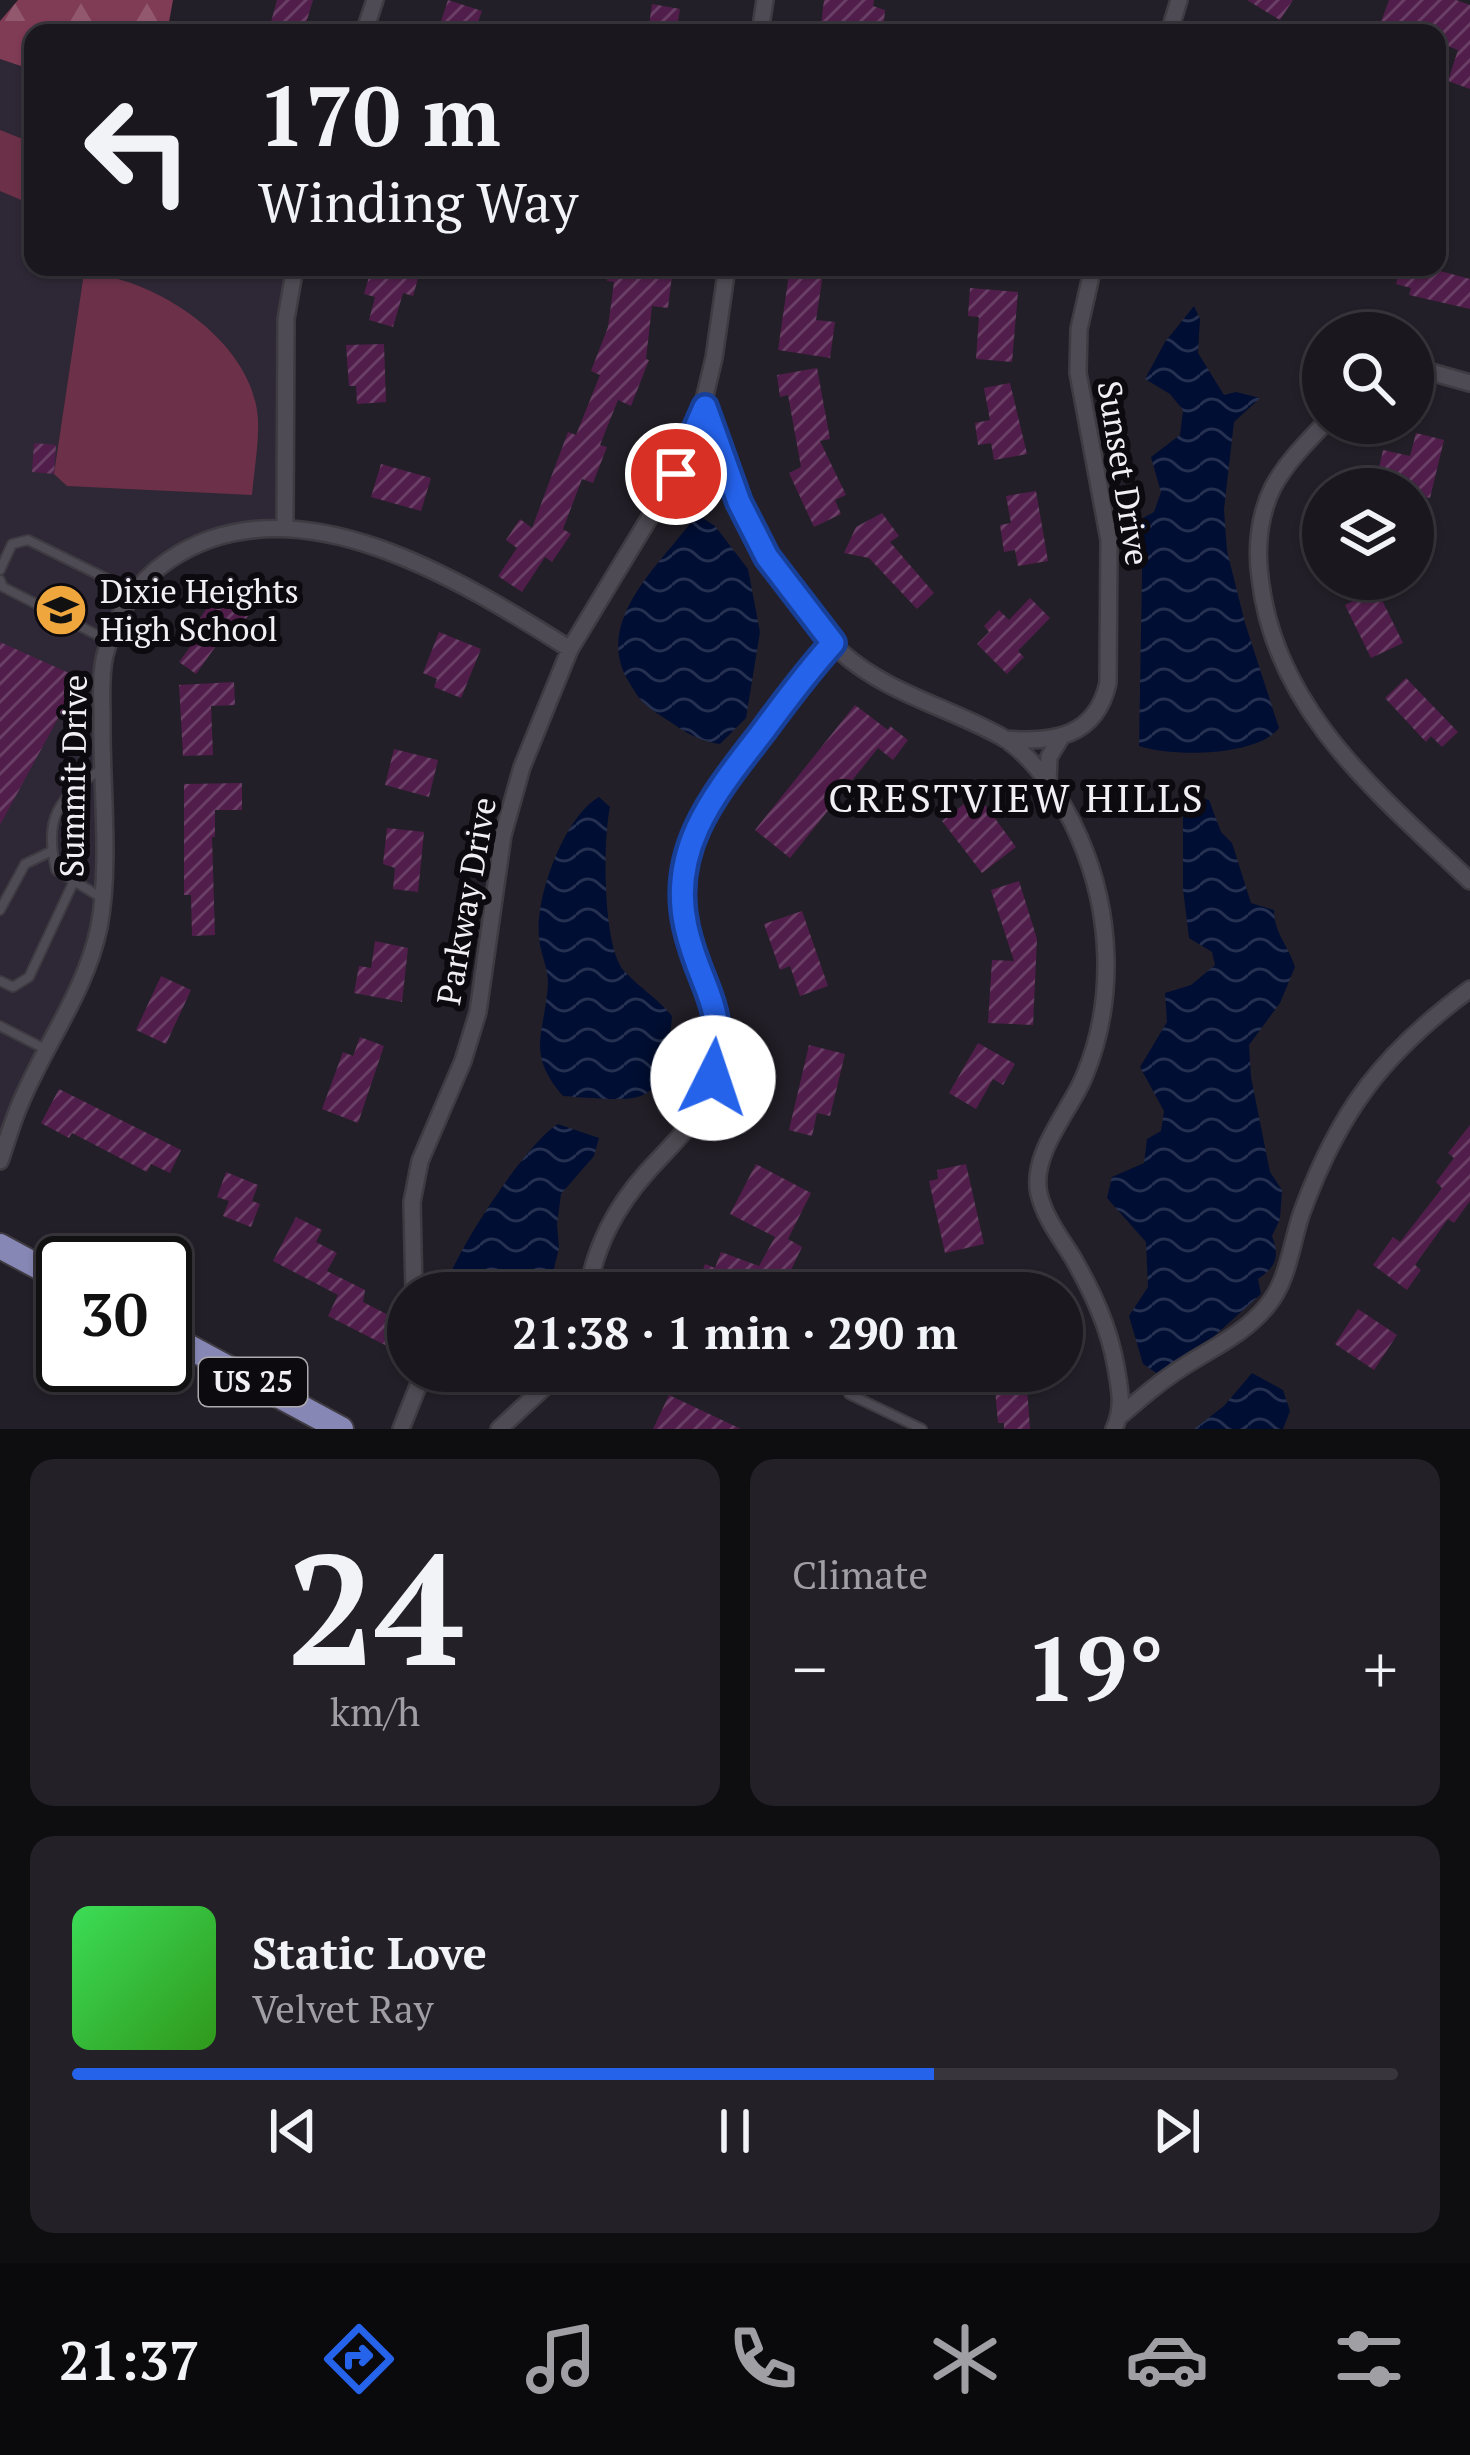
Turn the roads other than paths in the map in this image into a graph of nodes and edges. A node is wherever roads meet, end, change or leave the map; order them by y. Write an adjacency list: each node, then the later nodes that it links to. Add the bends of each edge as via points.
1 (293, 276): 8 (street)
2 (726, 276): 6 (street, Parkway Drive)
3 (1091, 276): 16 (street, Sunset Drive, via 1078,373 1109,540 1108,683 1096,714)
4 (1434, 373): 5 (street)
5 (1470, 383)
6 (705, 407): 13 (street, via 767,557); 14 (street, Parkway Drive, via 676,474)
7 (1306, 444): 21 (street, via 1264,511 1258,561 1276,650 1329,740)
8 (285, 526): 11 (street, Summit Drive, via 190,545); 14 (street, via 417,562)
9 (0, 570): 11 (lane, via 12,544 28,540)
10 (0, 580): 12 (lane)
11 (136, 593): 12 (street, Summit Drive)
12 (110, 641): 17 (street, Summit Drive)
13 (833, 643): 15 (street, via 901,693); 32 (street, via 711,799 690,841 683,905 716,1008 713,1078 684,1135 617,1209)
14 (570, 649): 31 (street, Parkway Drive, via 503,835 478,1012 421,1160 410,1227)
15 (1005, 739): 16 (street); 18 (street)
16 (1060, 739): 18 (street)
17 (101, 770): 19 (lane, via 70,790 51,820); 22 (street, Summit Drive)
18 (1048, 782): 37 (street, via 1090,868 1106,970 1094,1053 1038,1182 1052,1227 1105,1319 1121,1394)
19 (52, 851): 20 (lane, via 56,870); 23 (lane, via 25,864)
20 (74, 881): 22 (lane); 24 (lane, via 29,977 13,987)
21 (1470, 881)
22 (102, 898): 27 (street, Summit Drive, via 94,948)
23 (0, 910)
24 (0, 981)
25 (1470, 989): 37 (street, via 1395,1051 1347,1114 1271,1303)
26 (0, 1026): 27 (lane)
27 (47, 1050): 28 (street, Summit Drive)
28 (0, 1161)
29 (0, 1246): 30 (main road)
30 (36, 1265)
31 (413, 1272)
32 (592, 1272)
33 (192, 1349): 38 (main road, US 25)
34 (416, 1392): 39 (street)
35 (539, 1392): 40 (street)
36 (849, 1394): 41 (lane)
37 (1118, 1422)
38 (341, 1429)
39 (401, 1429)
40 (499, 1429)
41 (922, 1429)

